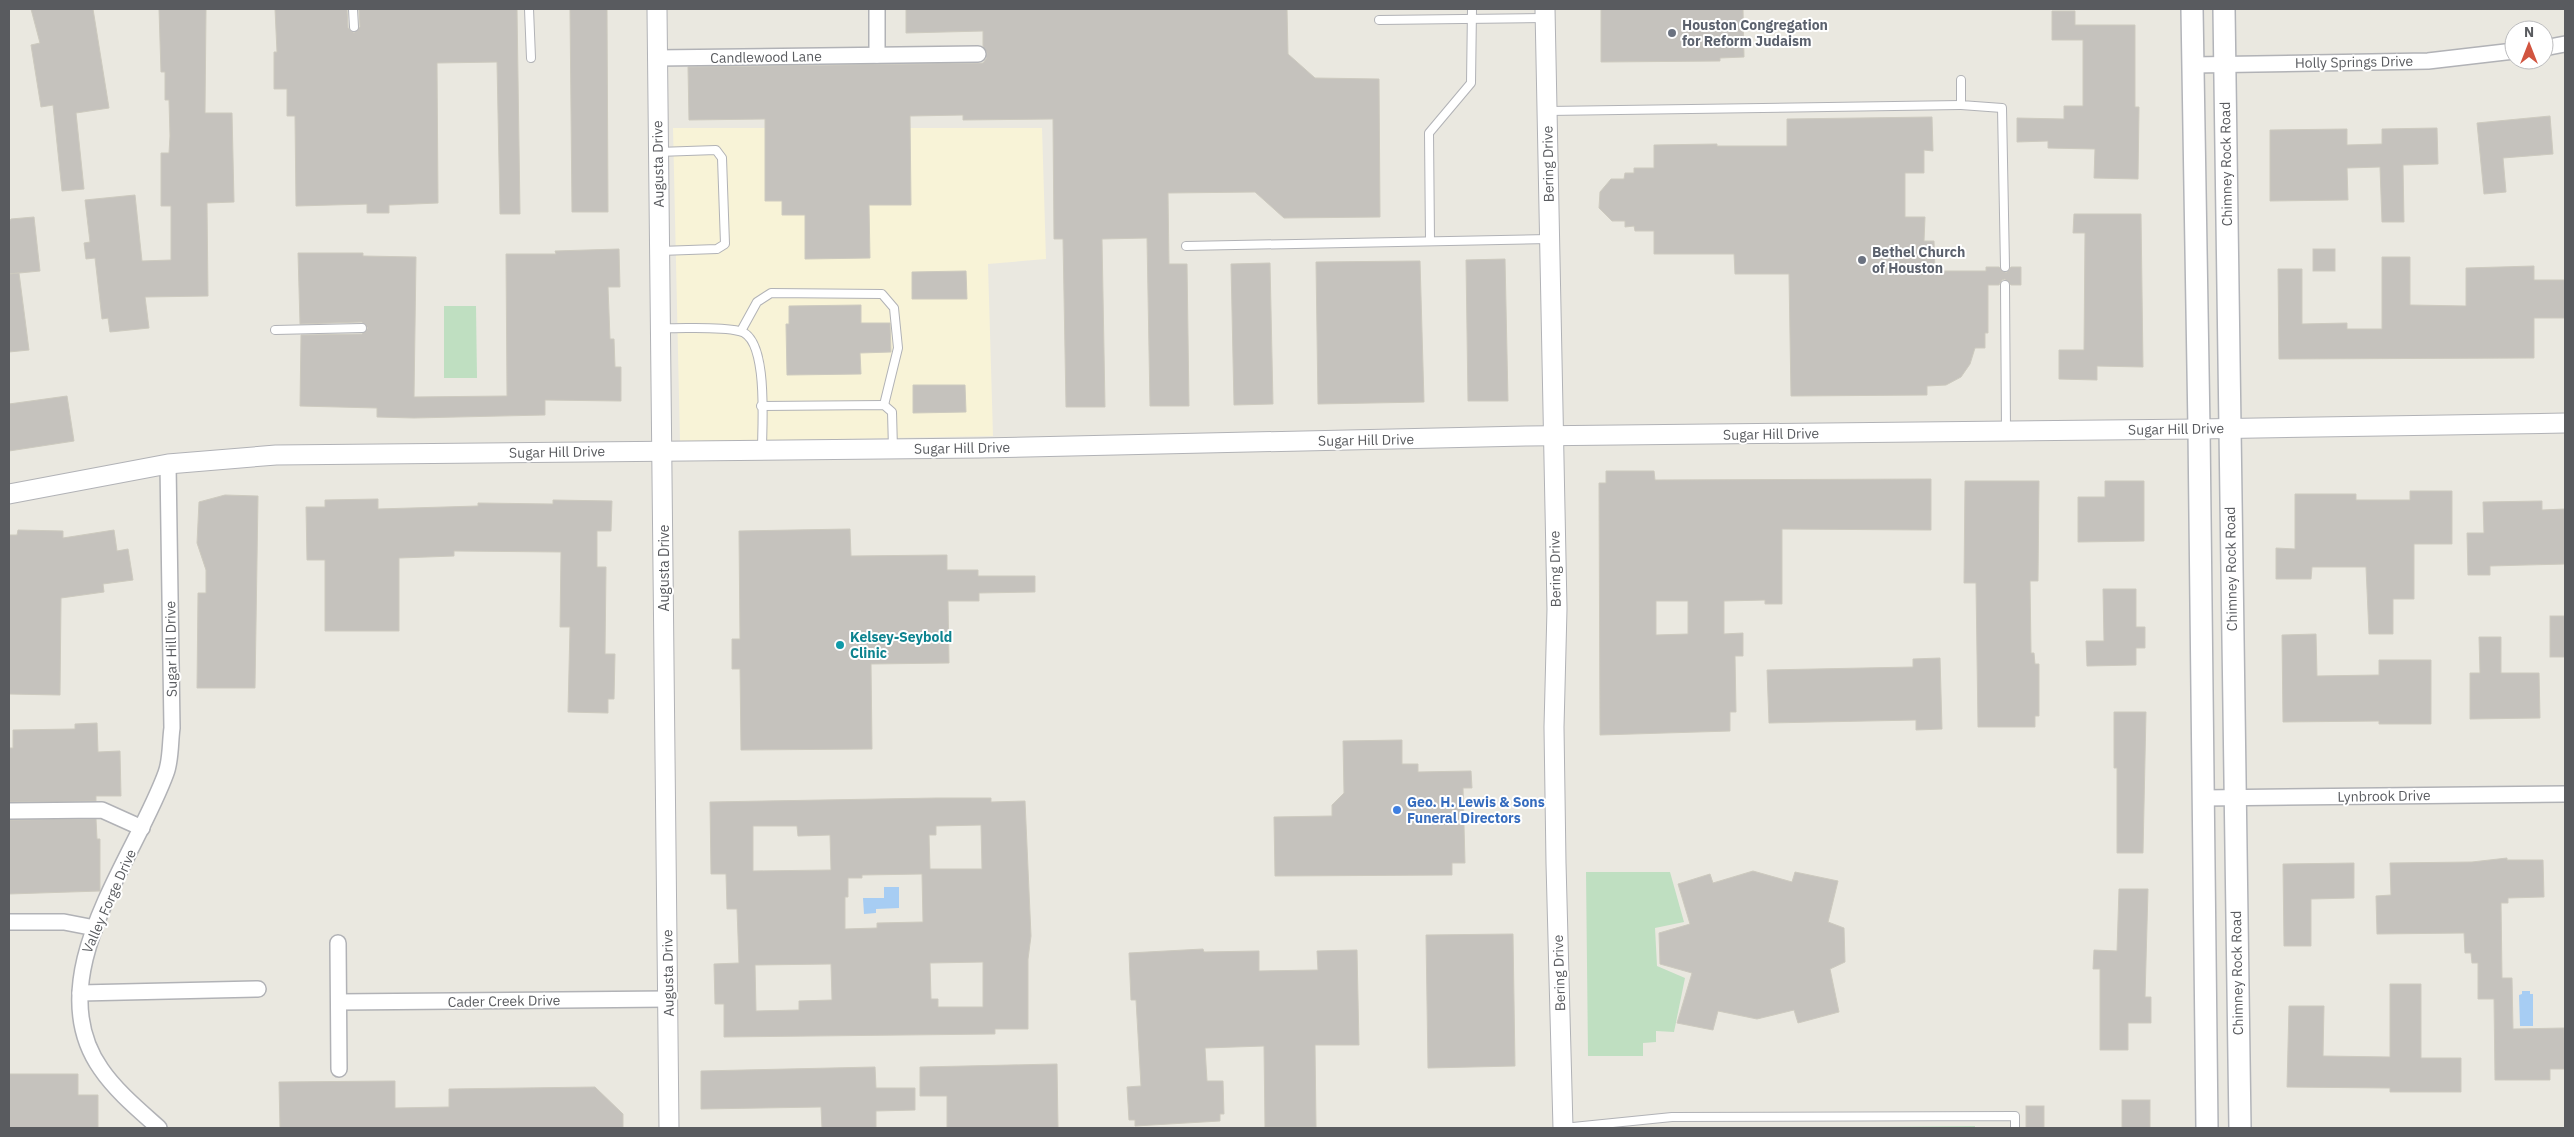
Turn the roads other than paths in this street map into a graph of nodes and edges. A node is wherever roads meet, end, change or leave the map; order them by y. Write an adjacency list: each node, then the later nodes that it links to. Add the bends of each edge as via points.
1 (353, 9): 11 (lane)
2 (529, 9): 15 (lane)
3 (657, 9): 16 (street, Augusta Drive)
4 (877, 9): 14 (street)
5 (1472, 9): 9 (lane)
6 (2192, 9): 17 (main road)
7 (2224, 9): 18 (main road, Chimney Rock Road)
8 (1545, 13): 9 (lane); 21 (street, Bering Drive)
9 (1472, 18): 10 (lane); 24 (lane, via 1471,83 1428,133)
10 (1379, 20)
11 (354, 27)
12 (2504, 52): 18 (street, Holly Springs Drive, via 2428,61)
13 (978, 54): 14 (street, Candlewood Lane)
14 (877, 55): 16 (street, Candlewood Lane)
15 (530, 58)
16 (656, 58): 22 (street, Augusta Drive)
17 (2193, 65): 18 (street, Holly Springs Drive); 37 (main road)
18 (2225, 65): 36 (main road, Chimney Rock Road)
19 (1961, 80): 20 (lane)
20 (1961, 105): 21 (lane); 27 (lane, via 2002,108)
21 (1548, 111): 23 (street, Bering Drive)
22 (658, 152): 26 (street, Augusta Drive); 26 (lane, via 716,150 722,158 725,244 717,249)
23 (1549, 239): 24 (lane); 39 (street, Bering Drive)
24 (1430, 241): 25 (lane)
25 (1186, 246)
26 (660, 251): 30 (street, Augusta Drive)
27 (2005, 267)
28 (2005, 286): 38 (lane)
29 (362, 328): 31 (lane)
30 (661, 328): 32 (lane); 42 (street, Augusta Drive)
31 (275, 330)
32 (740, 331): 33 (lane, via 757,302 771,293 882,294 894,308 898,348); 34 (lane, via 754,341 759,358)
33 (884, 405): 34 (lane); 40 (lane, via 892,412)
34 (761, 406): 41 (lane)
35 (2565, 423): 36 (street, Sugar Hill Drive)
36 (2230, 428): 37 (street, Sugar Hill Drive); 47 (main road, Chimney Rock Road)
37 (2199, 429): 38 (street, Sugar Hill Drive); 46 (main road)
38 (2006, 430): 39 (street, Sugar Hill Drive)
39 (1552, 436): 40 (street, Sugar Hill Drive); 60 (street, Bering Drive, via 1556,863)
40 (893, 449): 41 (street, Sugar Hill Drive)
41 (762, 450): 42 (street, Sugar Hill Drive)
42 (663, 451): 43 (street, Sugar Hill Drive, via 276,455); 55 (street, Augusta Drive)
43 (168, 464): 44 (street, Sugar Hill Drive); 49 (street, Sugar Hill Drive, via 172,728 167,771)
44 (9, 494)
45 (2565, 794): 47 (street, Lynbrook Drive)
46 (2203, 798): 47 (street, Lynbrook Drive); 62 (main road)
47 (2234, 798): 63 (main road, Chimney Rock Road)
48 (9, 811): 49 (street, via 102,810)
49 (142, 828): 51 (street, Valley Forge Drive)
50 (9, 922): 51 (street, via 64,922)
51 (95, 928): 54 (street, Valley Forge Drive, via 82,963)
52 (338, 944): 56 (street)
53 (258, 989): 54 (street)
54 (80, 993): 58 (street, Valley Forge Drive, via 86,1039 101,1069)
55 (668, 999): 56 (street, Cader Creek Drive); 59 (street, Augusta Drive)
56 (339, 1002): 57 (street)
57 (339, 1069)
58 (159, 1128)
59 (669, 1128)
60 (1563, 1128): 61 (lane, via 1672,1117 2015,1116)
61 (2015, 1128)
62 (2206, 1128)
63 (2240, 1128)

